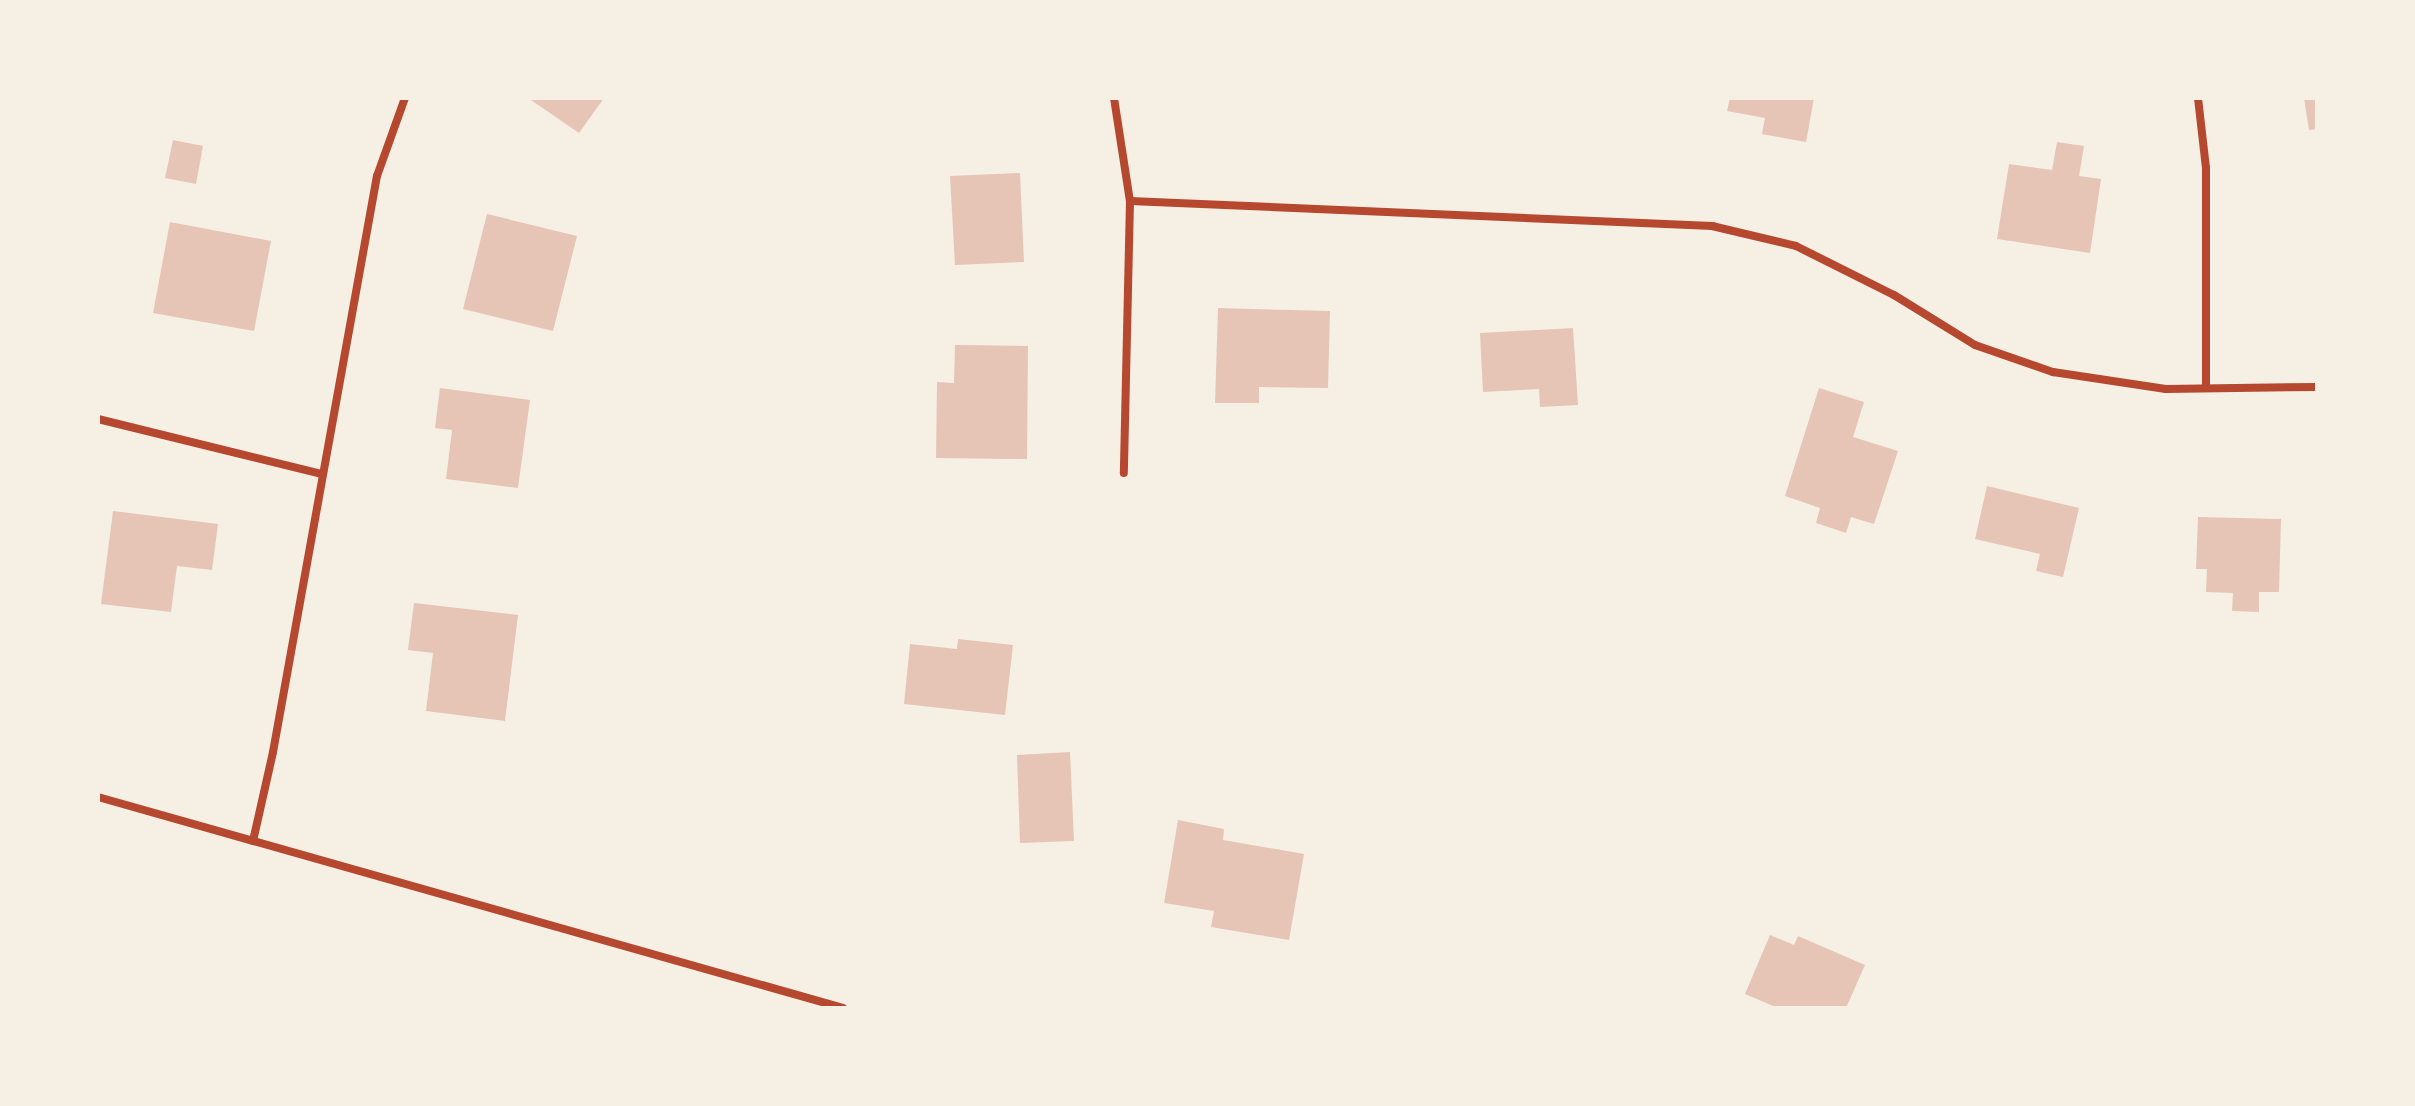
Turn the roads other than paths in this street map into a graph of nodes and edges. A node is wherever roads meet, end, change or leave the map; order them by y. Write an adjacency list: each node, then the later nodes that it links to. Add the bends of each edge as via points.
1 (405, 98): 9 (street, via 377,176)
2 (1114, 98): 4 (street)
3 (2198, 98): 6 (street, via 2206,168)
4 (1130, 201): 6 (street, via 1712,226 1796,246 1894,295 1975,345 2053,372 2166,389); 8 (street)
5 (2317, 387): 6 (street)
6 (2206, 388)
7 (98, 419): 9 (street)
8 (1124, 473)
9 (322, 474): 11 (street)
10 (98, 797): 11 (street)
11 (253, 841): 12 (street)
12 (843, 1008)

